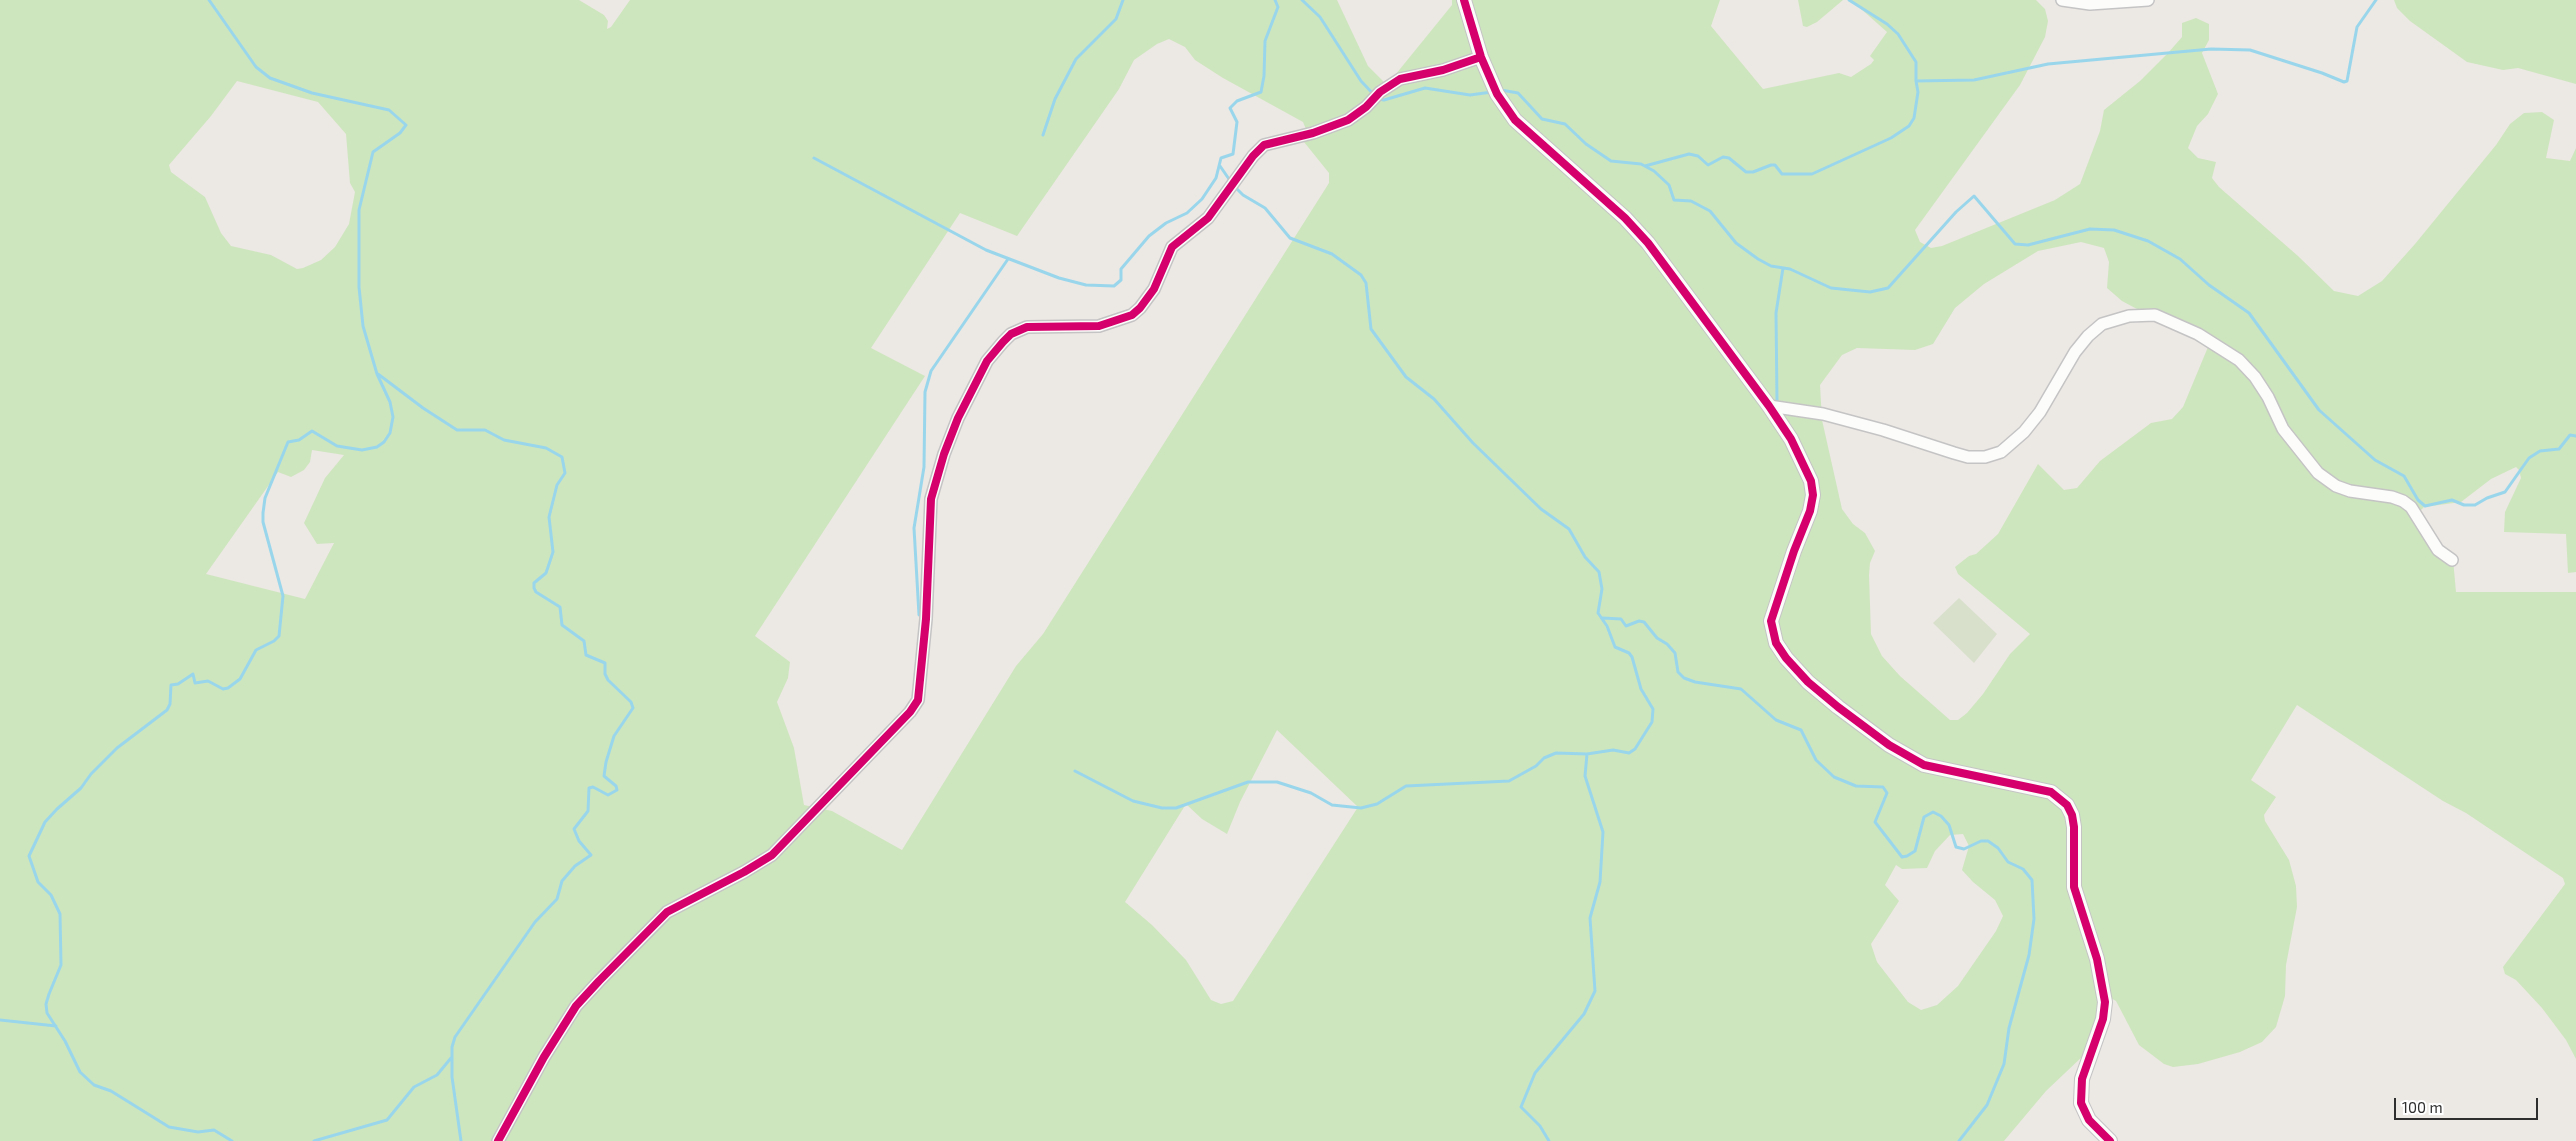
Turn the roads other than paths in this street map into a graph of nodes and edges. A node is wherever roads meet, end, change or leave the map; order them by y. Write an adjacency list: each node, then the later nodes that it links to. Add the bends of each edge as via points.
1 (1464, 0): 4 (street)
2 (2062, 0): 3 (street, via 2090,4)
3 (2148, 0)
4 (1481, 57): 5 (street, via 1514,120 1625,218 1648,243); 7 (street, via 1443,70 1400,78 1348,120 1264,145 1252,156 1208,218 1172,247 1154,289 1132,315 1099,326 1027,327 1011,334 1003,342 987,361 958,418 931,499 926,619 918,700 772,855 668,912 606,974 576,1006)
5 (1769, 406): 6 (street, via 1823,414 1954,454 1985,457 2001,452 2024,432 2040,412 2075,352 2102,324 2129,316 2155,315 2198,334 2239,360 2268,397 2283,429 2318,473 2336,486 2350,491 2403,500 2411,507 2438,550); 8 (street, via 1795,448 1811,481 1813,495 1771,621 1776,643 1786,658 1838,707 1903,753 1924,764 2051,792 2061,798 2072,815 2074,886 2097,960 2105,1002 2082,1079 2081,1103 2089,1120)
6 (2452, 560)
7 (498, 1141)
8 (2110, 1141)

